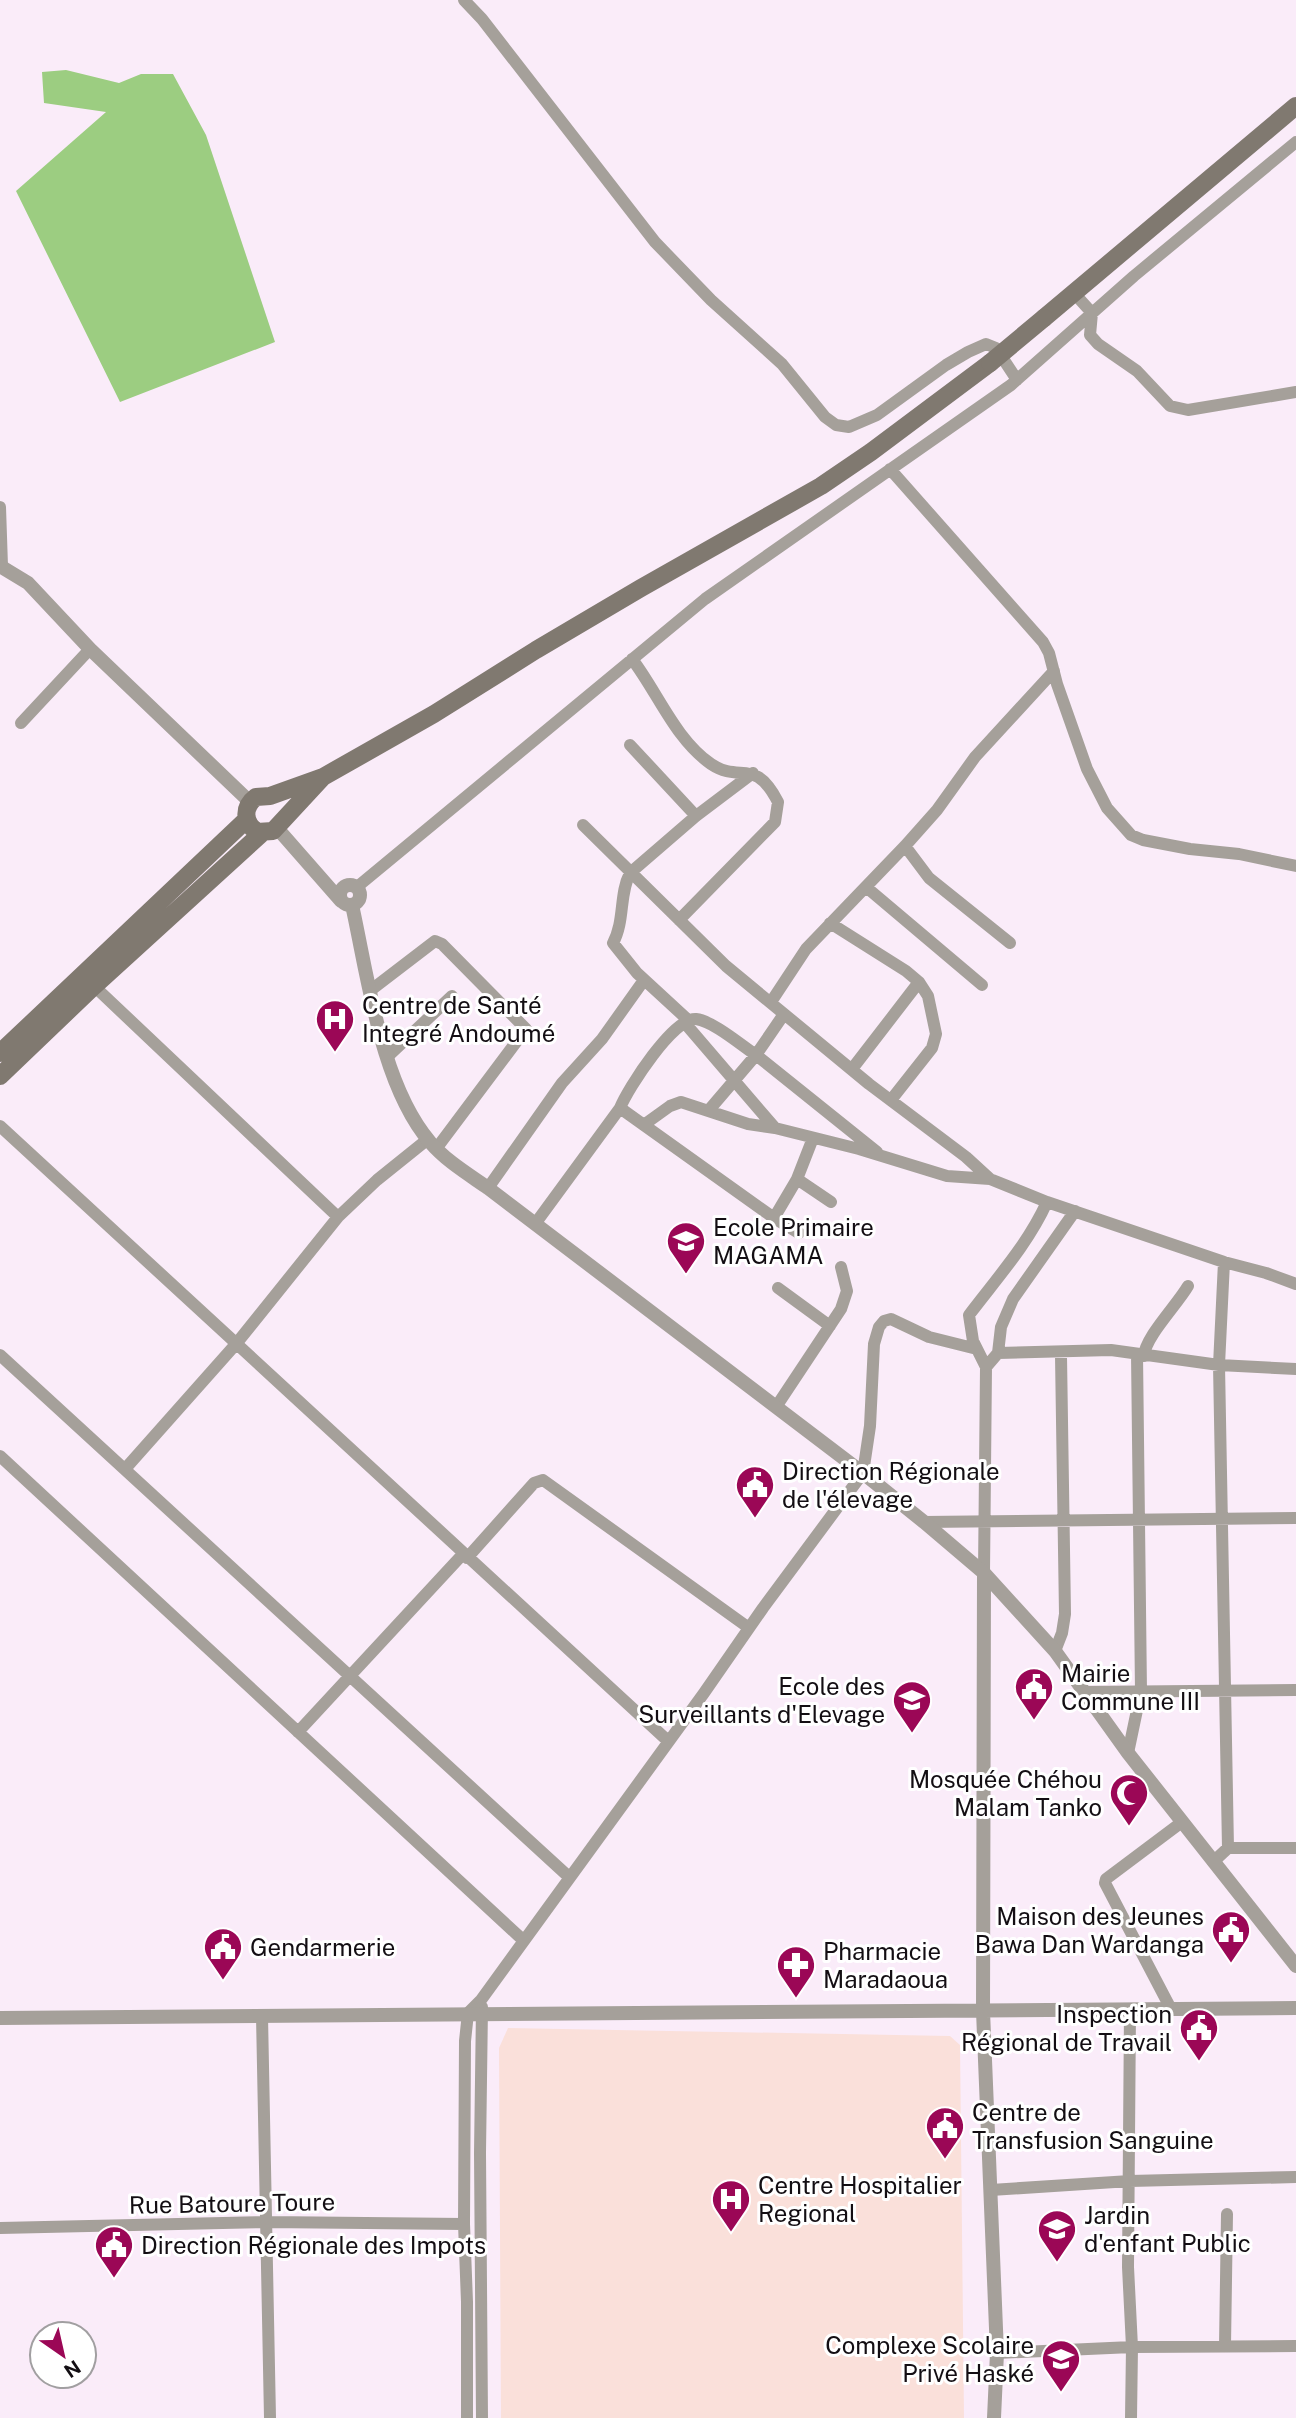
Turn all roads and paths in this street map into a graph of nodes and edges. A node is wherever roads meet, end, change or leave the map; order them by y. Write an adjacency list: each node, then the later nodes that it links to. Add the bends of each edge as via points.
1 (464, 0): 6 (street, via 655,242 782,364 836,425 849,427 877,415 946,365 986,344 996,348)
2 (1296, 106): 4 (main road)
3 (1296, 142): 5 (street)
4 (1074, 293): 5 (street); 17 (main road, bridge, via 990,363 821,486)
5 (1092, 313): 6 (street); 7 (street, via 1090,335 1176,409)
6 (1017, 380): 8 (street)
7 (1296, 392)
8 (890, 469): 12 (street, via 705,599); 13 (street, via 1043,642)
9 (0, 507): 10 (street)
10 (1, 566): 11 (street, via 28,583)
11 (90, 649): 14 (street); 19 (street)
12 (632, 659): 16 (street, via 674,724 703,757 719,768); 28 (street)
13 (1054, 671): 24 (street, via 975,757); 25 (street, via 1087,769 1107,808 1131,835)
14 (21, 723)
15 (630, 745): 20 (street)
16 (752, 773): 20 (street); 31 (street, via 778,802 775,822)
17 (323, 777): 18 (main road); 23 (main road)
18 (270, 796): 19 (main road); 23 (main road, via 281,804)
19 (250, 802): 21 (main road)
20 (696, 816): 27 (street)
21 (246, 820): 23 (main road, via 252,829); 43 (main road)
22 (583, 825): 27 (street)
23 (274, 826): 26 (street); 37 (main road)
24 (905, 846): 29 (street); 33 (street, via 929,878)
25 (1296, 866)
26 (316, 873): 28 (street); 30 (street)
27 (630, 873): 31 (street); 34 (street, via 613,943)
28 (351, 886): 30 (street, via 360,895 357,903)
29 (866, 887): 32 (street); 36 (street)
30 (347, 903): 38 (street)
31 (679, 920): 40 (street)
32 (830, 923): 35 (street, via 888,957); 40 (street, via 806,949)
33 (1010, 943)
34 (644, 980): 42 (street); 60 (street, via 602,1039 562,1083)
35 (919, 982): 46 (street); 49 (street, via 928,996 936,1034 932,1048)
36 (982, 985)
37 (94, 986): 47 (main road); 64 (street)
38 (371, 990): 45 (street); 56 (street, via 435,941 526,1030)
39 (452, 996): 45 (street)
40 (771, 1002): 41 (street)
41 (785, 1014): 44 (street); 46 (street)
42 (686, 1021): 44 (street, via 705,1021); 48 (street); 50 (street, via 664,1041)
43 (0, 1053)
44 (756, 1055): 48 (street); 57 (street)
45 (387, 1057): 56 (street, via 401,1093)
46 (852, 1069): 49 (street)
47 (0, 1076)
48 (735, 1081): 51 (street); 54 (street)
49 (891, 1100): 59 (street)
50 (620, 1108): 52 (street); 66 (street)
51 (709, 1110): 52 (street, via 677,1102); 54 (street)
52 (645, 1124): 65 (street)
53 (0, 1126): 74 (street)
54 (775, 1128): 55 (street)
55 (813, 1138): 57 (street); 58 (street)
56 (432, 1144): 60 (street); 64 (street, via 377,1180)
57 (882, 1155): 59 (street, via 947,1176)
58 (797, 1179): 61 (street); 65 (street)
59 (990, 1179): 62 (street)
60 (488, 1188): 66 (street)
61 (831, 1202)
62 (1047, 1202): 63 (street); 75 (street, via 1023,1245 969,1315)
63 (1075, 1211): 68 (street); 77 (street, via 1013,1299 1001,1327)
64 (338, 1217): 74 (street)
65 (774, 1218): 67 (street)
66 (535, 1224): 83 (street)
67 (799, 1233)
68 (1224, 1262): 70 (street); 80 (street)
69 (841, 1267): 73 (street, via 848,1291)
70 (1296, 1284)
71 (1188, 1286): 79 (street)
72 (778, 1288): 73 (street)
73 (830, 1326): 83 (street)
74 (236, 1344): 85 (street); 93 (street)
75 (977, 1349): 81 (street); 86 (street, via 929,1337 891,1319 884,1321 874,1344)
76 (1058, 1352): 77 (street); 79 (street, via 1111,1350); 89 (street)
77 (998, 1353): 81 (street)
78 (0, 1355): 85 (street)
79 (1141, 1355): 80 (street); 90 (street)
80 (1219, 1365): 82 (street); 87 (street)
81 (986, 1367): 91 (street)
82 (1296, 1369)
83 (776, 1407): 86 (street)
84 (0, 1456): 102 (street)
85 (125, 1469): 97 (street)
86 (863, 1473): 92 (street); 95 (street)
87 (1222, 1518): 88 (street); 90 (street); 99 (street)
88 (1296, 1518)
89 (1065, 1519): 90 (street); 91 (street); 96 (street, via 1065,1614)
90 (1139, 1519): 101 (street)
91 (985, 1521): 92 (street); 94 (street)
92 (924, 1522): 94 (street)
93 (465, 1556): 95 (street, via 534,1483 543,1480); 97 (street); 103 (street)
94 (984, 1573): 96 (street); 116 (street)
95 (749, 1628): 103 (street)
96 (1055, 1651): 100 (street)
97 (349, 1677): 102 (street); 109 (street)
98 (1296, 1690): 99 (street)
99 (1225, 1691): 101 (street); 106 (street)
100 (1084, 1692): 101 (street); 104 (street)
101 (1142, 1692): 104 (street)
102 (298, 1732): 110 (street)
103 (668, 1741): 109 (street)
104 (1128, 1753): 105 (street)
105 (1182, 1822): 108 (street); 113 (street, via 1105,1883)
106 (1227, 1848): 107 (street); 108 (street)
107 (1296, 1848)
108 (1213, 1862): 111 (street)
109 (569, 1877): 110 (street)
110 (523, 1940): 112 (street)
111 (1296, 1966)
112 (482, 2006): 116 (street); 117 (street); 133 (street)
113 (1171, 2008): 114 (street); 115 (street)
114 (1296, 2008)
115 (1130, 2010): 116 (street); 121 (street)
116 (983, 2011): 122 (street)
117 (468, 2013): 118 (street); 125 (street)
118 (262, 2016): 119 (street); 124 (street)
119 (0, 2018)
120 (1296, 2177): 121 (street)
121 (1130, 2181): 122 (street); 129 (street)
122 (991, 2190): 130 (street)
123 (1227, 2214): 127 (street)
124 (267, 2222): 125 (street, Rue Batoure Toure); 126 (street, Rue Batoure Toure); 131 (street)
125 (464, 2224): 132 (street)
126 (0, 2228)
127 (1225, 2346): 128 (street); 129 (street)
128 (1296, 2346)
129 (1132, 2347): 130 (street); 135 (street)
130 (997, 2354): 134 (street)
131 (270, 2418)
132 (467, 2418)
133 (482, 2418)
134 (994, 2418)
135 (1131, 2418)

